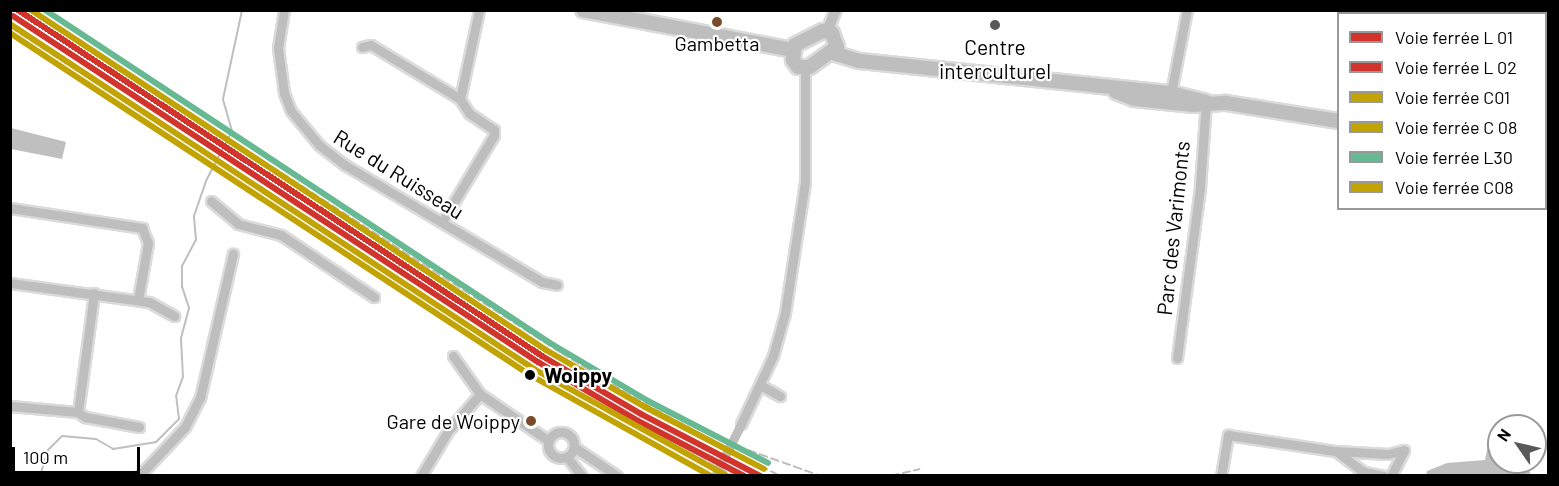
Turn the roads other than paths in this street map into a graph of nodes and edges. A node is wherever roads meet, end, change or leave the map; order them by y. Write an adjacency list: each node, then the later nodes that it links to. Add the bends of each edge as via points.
1 (284, 10): 18 (street, Rue du Ruisseau, via 278,48 284,93 291,111 319,145 345,165)
2 (478, 10): 13 (street)
3 (583, 10): 6 (main road)
4 (836, 10): 7 (street)
5 (1186, 10): 12 (street)
6 (627, 15): 9 (main road)
7 (828, 31): 9 (main road); 10 (main road, via 837,39)
8 (362, 47): 13 (street, via 371,45)
9 (792, 50): 11 (main road, via 793,60)
10 (833, 52): 11 (main road); 12 (main road, via 860,61 1105,89 1134,99)
11 (805, 68): 28 (street, via 802,206 782,324)
12 (1170, 98): 14 (main road)
13 (460, 99): 18 (street, via 469,113 494,130 494,135)
14 (1206, 102): 15 (main road); 27 (street, Parc des Varimonts, via 1200,187)
15 (1337, 121)
16 (211, 201): 23 (street, via 238,224 281,235)
17 (10, 208): 24 (street, via 142,228 148,243)
18 (442, 222): 21 (street, Rue du Ruisseau, via 542,282)
19 (233, 254): 38 (street, via 200,398 185,427)
20 (10, 283): 22 (street)
21 (557, 285)
22 (94, 293): 24 (street); 32 (street)
23 (374, 297)
24 (138, 300): 25 (street)
25 (174, 316)
26 (453, 356): 29 (street)
27 (1177, 358)
28 (760, 385): 30 (street); 42 (street, bridge)
29 (480, 394): 34 (street); 39 (street, via 448,431)
30 (780, 396)
31 (10, 406): 32 (street)
32 (78, 412): 33 (street, via 85,417)
33 (139, 427)
34 (549, 441): 35 (street, via 556,433 564,432 573,439); 37 (street, via 552,454)
35 (574, 447): 37 (street); 41 (street)
36 (1335, 451): 43 (street, via 1228,435); 44 (street, via 1364,472); 45 (street, via 1388,454 1404,450)
37 (567, 457): 40 (street)
38 (139, 476)
39 (421, 476)
40 (582, 476)
41 (617, 476)
42 (715, 476)
43 (1221, 476)
44 (1384, 476)
45 (1391, 476)

